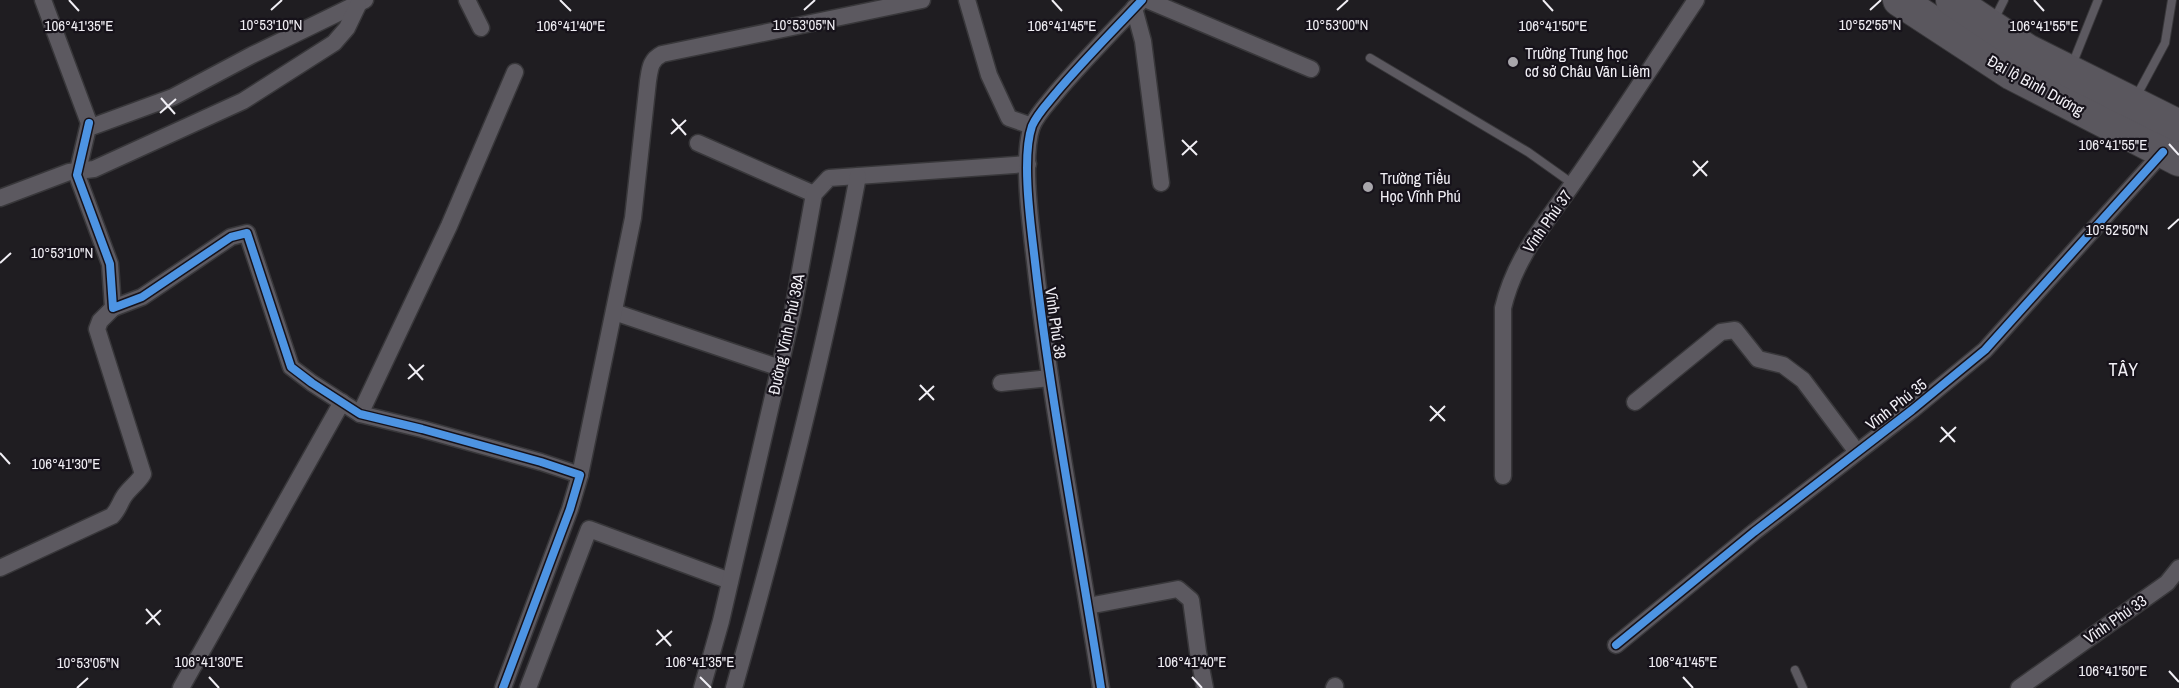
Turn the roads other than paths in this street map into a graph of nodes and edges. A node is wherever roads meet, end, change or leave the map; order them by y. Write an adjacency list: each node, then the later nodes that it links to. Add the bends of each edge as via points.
1 (43, 0): 20 (street)
2 (467, 0): 13 (street)
3 (922, 0): 31 (street, via 655,58 648,81 633,218)
4 (967, 0): 19 (street, via 988,75 1009,118)
5 (1696, 0): 27 (street, Vĩnh Phú 37)
6 (1899, 0): 22 (highway, Đại lộ Bình Dương, via 2012,74)
7 (1952, 0): 12 (highway, Đại lộ Bình Dương)
8 (2098, 0): 16 (lane)
9 (2172, 0): 18 (lane, via 2165,43)
10 (361, 2): 20 (street, via 173,96); 24 (street, via 334,43 243,101 94,169)
11 (1141, 3): 15 (street); 19 (street, Vĩnh Phú 38, via 1069,77); 26 (street)
12 (1997, 13): 16 (highway, Đại lộ Bình Dương, via 2027,50)
13 (481, 28)
14 (1370, 58): 27 (lane, via 1528,152)
15 (1311, 69)
16 (2069, 71): 18 (highway, Đại lộ Bình Dương)
17 (515, 72): 37 (street)
18 (2133, 103): 22 (highway, Đại lộ Bình Dương)
19 (1032, 126): 23 (street, Vĩnh Phú 38)
20 (88, 127): 24 (street)
21 (698, 143): 28 (street)
22 (2174, 146): 38 (street, Vĩnh Phú 35, via 1985,350)
23 (1028, 164): 25 (street); 33 (street, Vĩnh Phú 38, via 1030,220)
24 (78, 167): 29 (street); 30 (street, via 77,175 110,264)
25 (858, 176): 28 (street, via 829,178); 51 (street, via 804,422)
26 (1161, 183)
27 (1573, 184): 40 (street, Vĩnh Phú 37, via 1543,223 1508,285 1503,308)
28 (814, 194): 32 (street, Đường Vĩnh Phú 38A)
29 (0, 198)
30 (113, 308): 35 (street, via 142,297 231,237 247,233 291,367); 41 (street, via 97,330 143,474 112,516)
31 (614, 312): 32 (street); 39 (street)
32 (780, 368): 43 (street, Đường Vĩnh Phú 38A)
33 (1050, 378): 34 (street); 44 (street, Vĩnh Phú 38)
34 (1001, 383)
35 (342, 402): 37 (street); 47 (street)
36 (1635, 402): 38 (street, via 1721,332 1735,330 1758,358 1783,365 1803,380)
37 (360, 414): 39 (street)
38 (1857, 452): 45 (street, Vĩnh Phú 35)
39 (580, 475): 48 (street)
40 (1503, 476)
41 (0, 568)
42 (2179, 568): 55 (street, Vĩnh Phú 33, via 2167,583)
43 (730, 581): 49 (street, via 589,529); 50 (street, Đường Vĩnh Phú 38A)
44 (1088, 606): 52 (street, Vĩnh Phú 38); 53 (street, via 1178,589 1191,600)
45 (1616, 645)
46 (1795, 670): 54 (lane)
47 (181, 688)
48 (503, 688)
49 (528, 688)
50 (702, 688)
51 (734, 688)
52 (1101, 688)
53 (1205, 688)
54 (1803, 688)
55 (2019, 688)

